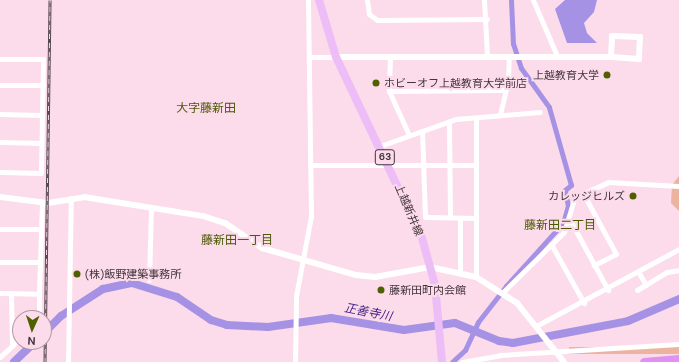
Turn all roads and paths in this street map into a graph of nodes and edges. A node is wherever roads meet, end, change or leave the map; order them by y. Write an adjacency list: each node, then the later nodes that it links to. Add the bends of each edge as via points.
1 (308, 0): 13 (street)
2 (319, 0): 10 (main road, 上越新井線 / 63)
3 (367, 0): 6 (street, via 369,14 377,20)
4 (484, 0): 6 (street)
5 (533, 0): 9 (street)
6 (487, 19): 7 (street)
7 (486, 55): 8 (street); 11 (street)
8 (509, 56): 9 (street); 17 (street)
9 (557, 56): 12 (street)
10 (336, 57): 11 (street); 13 (street); 29 (main road, 上越新井線 / 63)
11 (390, 57): 18 (street)
12 (611, 57): 12 (street, via 612,36 640,37 639,59)
13 (309, 58): 30 (street)
14 (0, 59): 16 (street, via 43,59)
15 (0, 85): 16 (street)
16 (43, 85): 21 (street)
17 (505, 90): 18 (street); 22 (street)
18 (389, 91): 26 (street)
19 (540, 112): 22 (street)
20 (0, 114): 21 (street)
21 (42, 115): 28 (street)
22 (500, 115): 23 (street)
23 (476, 118): 24 (street); 34 (street)
24 (449, 122): 25 (street); 33 (street)
25 (422, 131): 26 (street); 32 (street)
26 (409, 135): 29 (street)
27 (0, 142): 28 (street)
28 (41, 143): 35 (street, via 41,173)
29 (380, 146): 31 (main road, 上越新井線 / 63)
30 (310, 164): 31 (street); 50 (street, via 312,216)
31 (390, 165): 32 (street); 54 (main road, 上越新井線 / 63, via 413,216)
32 (423, 165): 33 (street); 42 (street, via 425,217)
33 (450, 165): 34 (street); 42 (street)
34 (476, 165): 44 (street)
35 (0, 172)
36 (679, 186): 37 (street, via 608,182)
37 (584, 195): 45 (street, via 574,197); 53 (street, via 616,254)
38 (0, 197): 40 (street)
39 (70, 198): 40 (street); 41 (street, via 96,199); 75 (street)
40 (42, 203): 47 (street)
41 (151, 209): 50 (street, via 215,220 262,248); 59 (street)
42 (450, 217): 43 (street)
43 (460, 218): 44 (street); 56 (street)
44 (476, 218): 58 (street)
45 (570, 220): 48 (street, via 564,232); 53 (street)
46 (0, 229): 47 (street)
47 (41, 230): 52 (street)
48 (551, 244): 64 (street); 67 (street)
49 (679, 249): 57 (street)
50 (306, 261): 54 (street, via 365,277); 76 (street, via 297,289)
51 (0, 262): 52 (street)
52 (40, 262): 66 (street)
53 (594, 265): 61 (street)
54 (430, 267): 56 (street); 77 (main road, 上越新井線 / 63, via 440,318)
55 (679, 270): 60 (street, via 667,272)
56 (460, 273): 58 (street)
57 (639, 273): 60 (street); 61 (street)
58 (476, 277): 64 (street)
59 (149, 280)
60 (646, 285): 62 (street)
61 (608, 290): 67 (street)
62 (637, 290)
63 (0, 293): 65 (street)
64 (502, 293): 69 (street, via 517,303)
65 (11, 294): 66 (street); 71 (street)
66 (39, 294): 68 (street)
67 (584, 303): 69 (street)
68 (39, 310)
69 (536, 326): 72 (street)
70 (679, 344): 72 (street)
71 (12, 346): 73 (street)
72 (555, 351): 78 (street); 79 (street)
73 (0, 357)
74 (679, 359): 80 (highway)
75 (68, 362)
76 (296, 362)
77 (442, 362)
78 (462, 362)
79 (564, 362)
80 (644, 362)

